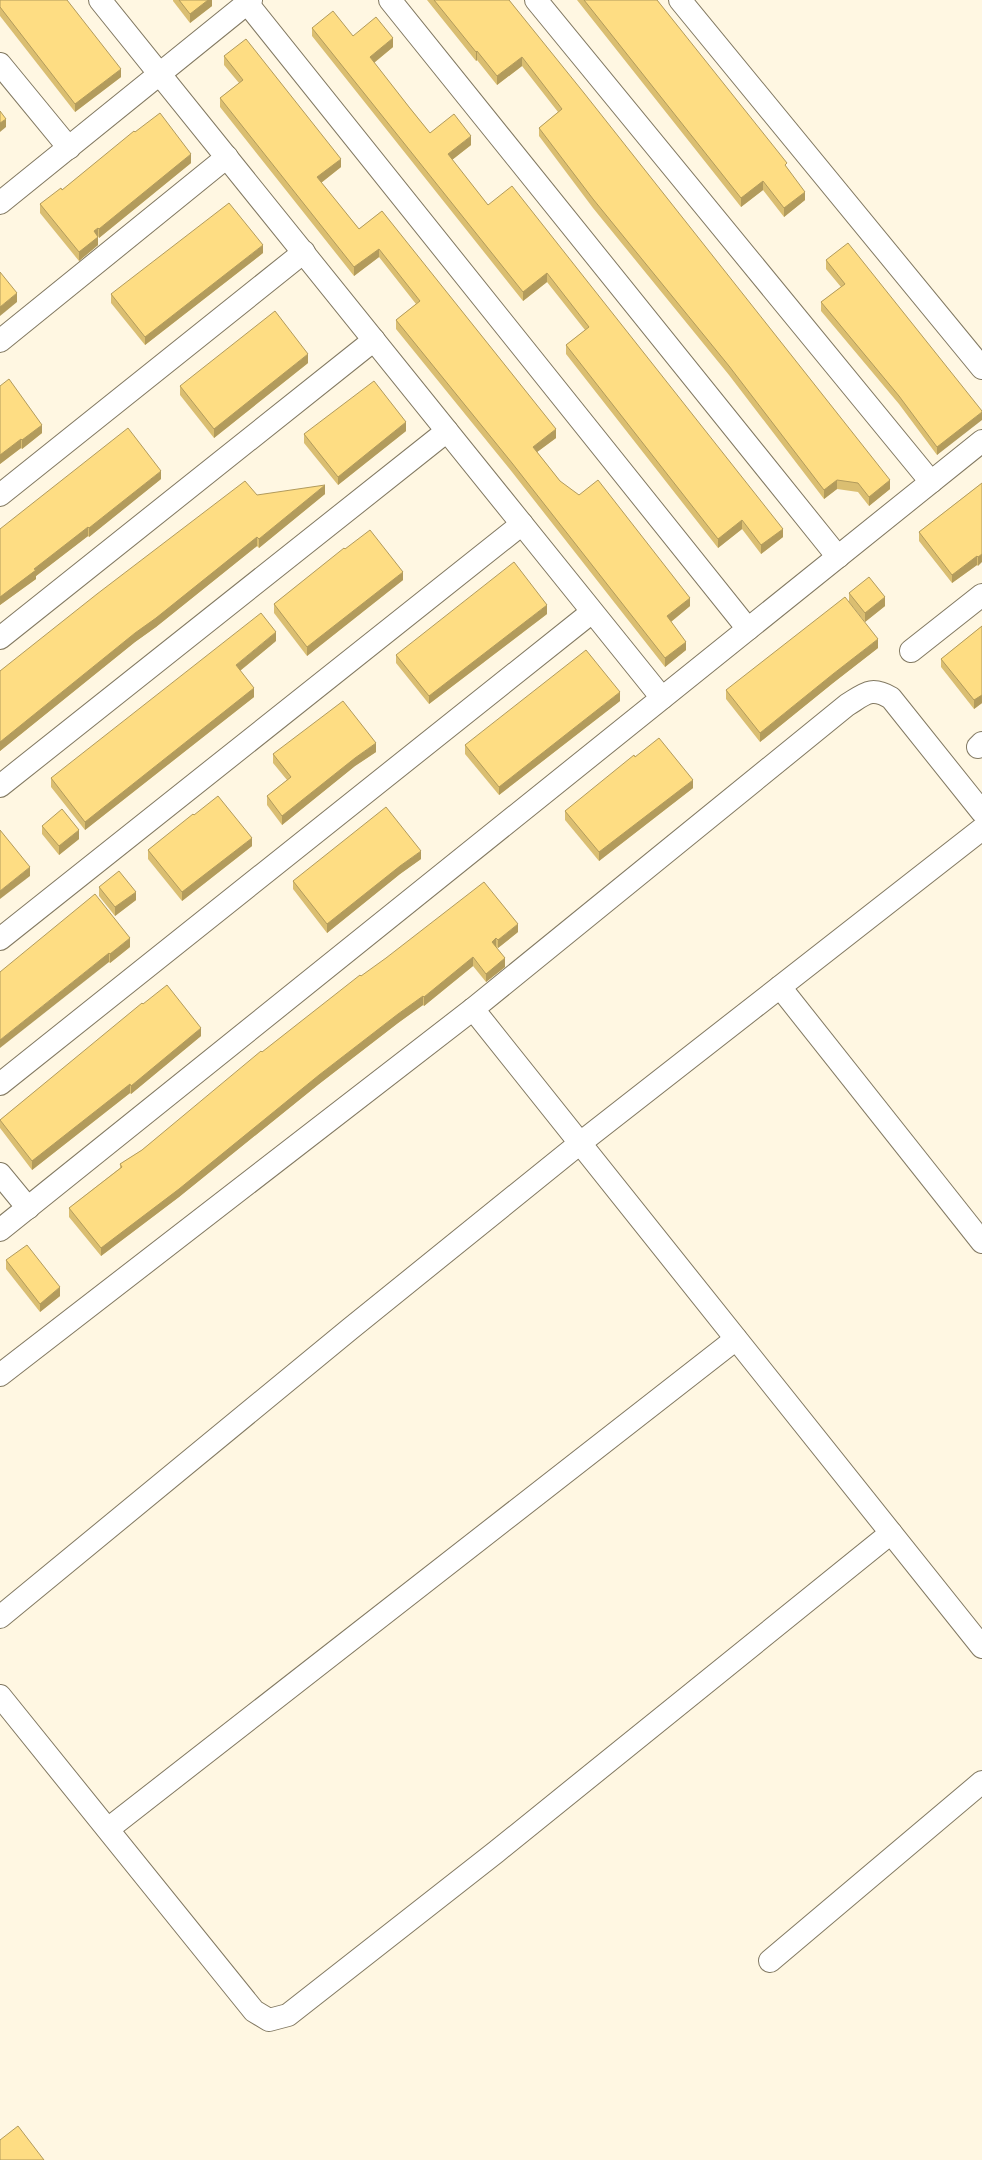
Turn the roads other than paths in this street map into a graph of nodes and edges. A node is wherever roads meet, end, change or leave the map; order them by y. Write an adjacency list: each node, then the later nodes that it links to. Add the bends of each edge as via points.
1 (100, 0): 7 (street)
2 (390, 0): 20 (street)
3 (536, 0): 17 (street)
4 (680, 0): 14 (street)
5 (249, 2): 7 (street); 23 (street)
6 (0, 64): 8 (street)
7 (160, 74): 8 (street); 9 (street)
8 (69, 148): 10 (street)
9 (227, 157): 11 (street); 13 (street)
10 (0, 203)
11 (304, 252): 12 (street); 18 (street)
12 (374, 340): 15 (street); 24 (street)
13 (0, 341)
14 (982, 368)
15 (447, 431): 19 (street); 27 (street)
16 (982, 441): 17 (street)
17 (931, 482): 20 (street)
18 (0, 494)
19 (522, 524): 22 (street); 30 (street)
20 (838, 557): 23 (street)
21 (982, 595): 25 (street)
22 (592, 612): 26 (street); 33 (street)
23 (748, 629): 26 (street)
24 (0, 638)
25 (911, 651)
26 (662, 698): 36 (street)
27 (0, 786)
28 (982, 812): 32 (street, via 891,698 880,691 867,692 847,705)
29 (982, 828): 31 (street)
30 (0, 939)
31 (780, 987): 34 (street); 38 (street)
32 (473, 1009): 34 (street); 40 (street)
33 (0, 1084)
34 (580, 1144): 39 (street); 42 (street)
35 (0, 1174): 36 (street)
36 (28, 1208): 37 (street)
37 (0, 1230)
38 (982, 1242)
39 (736, 1339): 41 (street); 46 (street)
40 (0, 1375)
41 (891, 1533): 43 (street); 46 (street, via 496,1852 288,2015 269,2020 254,2011)
42 (0, 1617)
43 (982, 1647)
44 (0, 1696): 46 (street)
45 (982, 1782): 47 (street)
46 (108, 1829)
47 (770, 1962)

